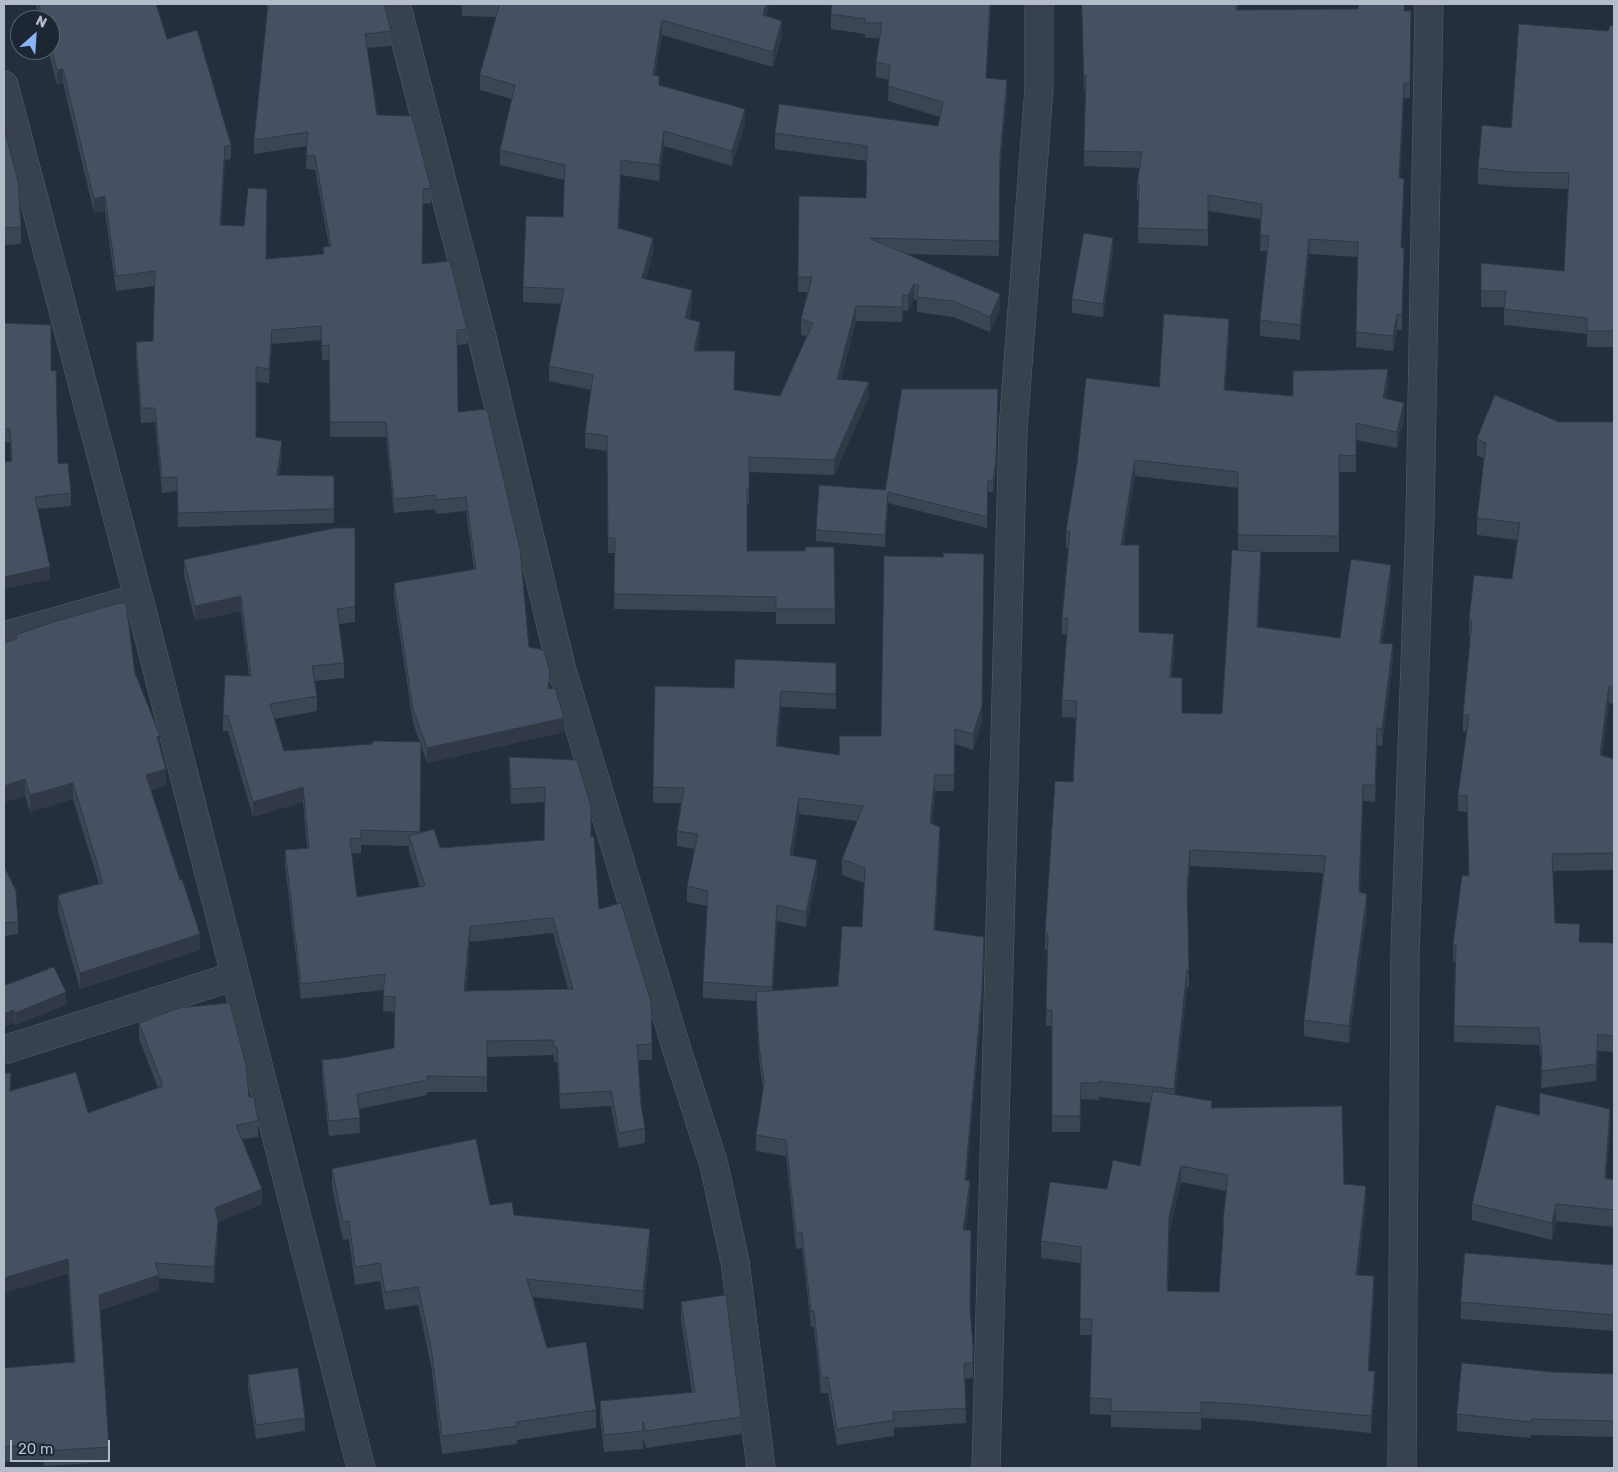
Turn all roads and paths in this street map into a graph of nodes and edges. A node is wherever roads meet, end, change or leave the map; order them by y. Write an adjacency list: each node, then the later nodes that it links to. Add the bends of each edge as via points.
1 (396, 4): 10 (street, via 481,333 561,667 714,1165 734,1262)
2 (1039, 4): 11 (street, via 1039,88 1013,429)
3 (1429, 4): 12 (street, via 1420,518 1405,951)
4 (4, 85): 5 (street)
5 (139, 598): 6 (street); 7 (street)
6 (4, 636)
7 (235, 976): 8 (street); 9 (street)
8 (4, 1050)
9 (361, 1468)
10 (761, 1468)
11 (986, 1468)
12 (1402, 1468)

